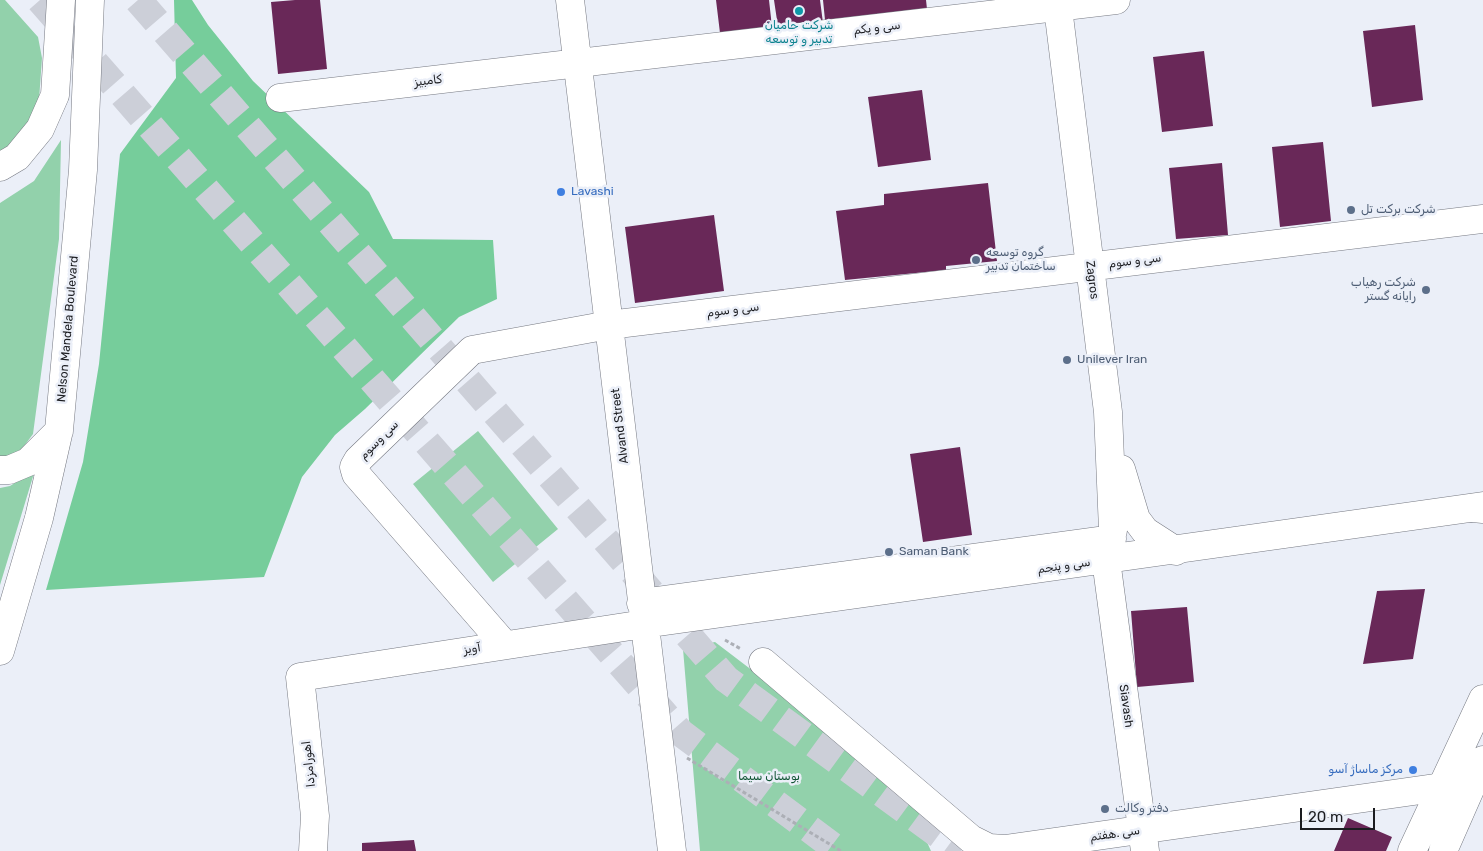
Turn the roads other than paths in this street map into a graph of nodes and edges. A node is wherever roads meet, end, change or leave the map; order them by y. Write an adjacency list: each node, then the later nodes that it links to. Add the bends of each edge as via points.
1 (61, 0): 8 (main road, via 55,95 40,128 17,157)
2 (90, 0): 13 (main road, Nelson Mandela Boulevard, via 83,170)
3 (570, 0): 6 (main road, Alvand Street)
4 (1116, 0): 5 (main road, سی و یکم)
5 (1058, 3): 6 (main road, سی و یکم); 10 (main road, Zagros)
6 (577, 63): 7 (main road, کامبیز); 11 (main road, Alvand Street)
7 (280, 98)
8 (0, 168)
9 (1483, 219): 10 (main road, سی و سوم)
10 (1090, 267): 11 (main road, سی و سوم); 12 (main road, Zagros)
11 (609, 325): 18 (main road, Alvand Street); 19 (main road, سی وسوم, via 472,350 354,467 356,474)
12 (1108, 412): 16 (main road, Zagros); 17 (main road, via 1136,519 1145,531)
13 (59, 430): 14 (main road, via 28,462); 20 (main road, Nelson Mandela Boulevard, via 39,518)
14 (0, 470)
15 (1480, 508): 17 (main road, سی و پنجم)
16 (1109, 550): 17 (main road, سی و پنجم); 18 (main road, سی و پنجم); 26 (main road, Siavash)
17 (1176, 550)
18 (642, 613): 19 (main road, آویز); 28 (main road, Alvand Street)
19 (504, 644): 22 (main road, آویز)
20 (0, 651)
21 (764, 662): 26 (main road, سی .هفتم, via 971,839 989,848)
22 (300, 677): 27 (main road, اهورامزدا, via 315,816)
23 (1483, 699): 25 (main road)
24 (1483, 760): 30 (main road)
25 (1442, 787): 26 (main road, سی .هفتم); 29 (main road)
26 (1144, 840)
27 (313, 851)
28 (672, 851)
29 (1412, 851)
30 (1443, 851)

